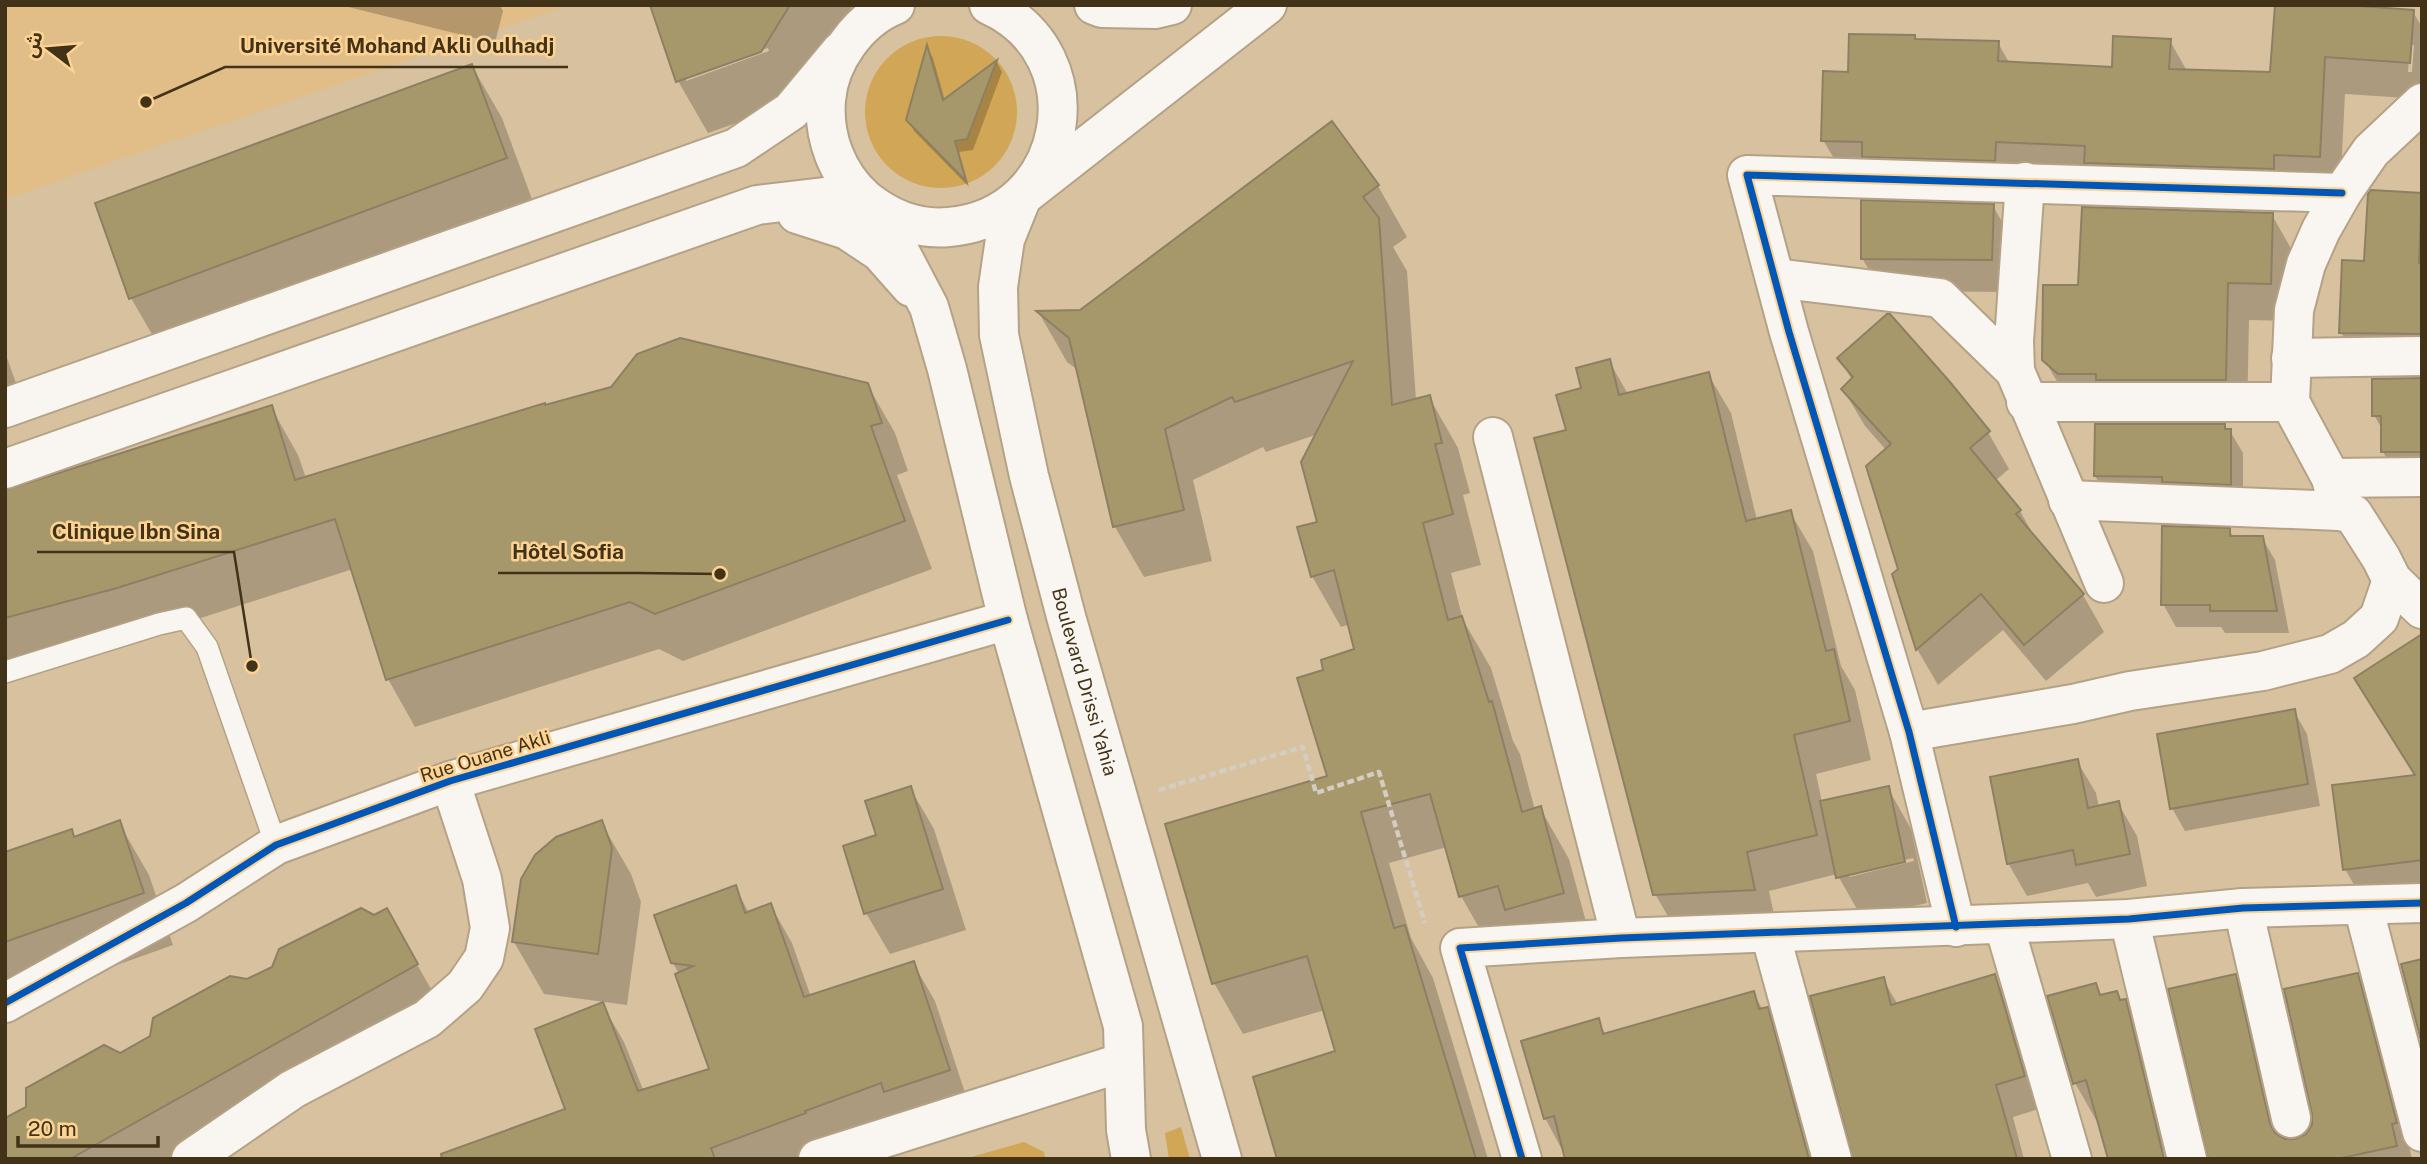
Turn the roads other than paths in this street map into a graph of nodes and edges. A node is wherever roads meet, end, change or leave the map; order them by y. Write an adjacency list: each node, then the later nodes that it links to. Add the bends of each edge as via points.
1 (895, 5): 6 (street)
2 (989, 5): 10 (street, via 1027,32 1045,56 1055,85 1059,116 1053,145 1040,174)
3 (1094, 5): 4 (street, via 1155,9)
4 (1172, 5)
5 (1267, 5): 10 (street)
6 (861, 27): 12 (street, via 831,73 826,124 842,173); 19 (street, via 790,111 736,148)
7 (2422, 103): 9 (street, via 2371,151)
8 (2025, 182): 9 (street); 13 (street, via 1747,175); 17 (street, via 2014,341)
9 (2343, 193): 16 (street, via 2306,264 2294,310)
10 (1022, 197): 12 (street, via 996,215 967,226 936,229 906,223); 49 (street, Boulevard Drissi Yahia, via 1006,239 998,287 999,335 1029,476)
11 (757, 205): 12 (street, via 824,197); 14 (street, via 848,230 880,252); 21 (street)
12 (878, 210): 14 (street)
13 (1774, 278): 17 (street, via 1940,298); 30 (street)
14 (929, 307): 28 (street)
15 (2422, 356): 16 (street)
16 (2291, 358): 18 (street)
17 (2021, 386): 18 (street); 24 (street)
18 (2290, 402): 23 (street)
19 (5, 408)
20 (1493, 437): 40 (street)
21 (5, 469)
22 (2422, 477): 23 (street)
23 (2335, 495): 24 (street); 25 (street, via 2353,513)
24 (2068, 500): 26 (street)
25 (2392, 580): 27 (street); 30 (street, via 2379,618 2330,654 2301,663)
26 (2104, 583)
27 (2422, 609)
28 (1008, 620): 31 (street, Rue Ouane Akli); 42 (street, via 1123,1026)
29 (5, 672): 32 (lane, via 186,618 207,647)
30 (1909, 732): 38 (street)
31 (450, 781): 32 (street, Rue Ouane Akli); 46 (street, via 482,879 490,928 484,958 466,986 427,1019 293,1089)
32 (276, 845): 41 (street, Rue Ouane Akli, via 186,903)
33 (2422, 903): 34 (street)
34 (2362, 906): 35 (street); 44 (street)
35 (2243, 908): 36 (street); 43 (street)
36 (2129, 919): 37 (street); 53 (street)
37 (2004, 925): 38 (street); 52 (street)
38 (1956, 927): 39 (street)
39 (1770, 933): 40 (street); 51 (street)
40 (1621, 938): 50 (street, via 1460,948)
41 (5, 1003)
42 (1124, 1062): 45 (street); 48 (street)
43 (2291, 1118)
44 (2422, 1132)
45 (879, 1149): 47 (street)
46 (191, 1159)
47 (818, 1159)
48 (1131, 1159)
49 (1222, 1159)
50 (1522, 1159)
51 (1832, 1159)
52 (2072, 1159)
53 (2187, 1159)

